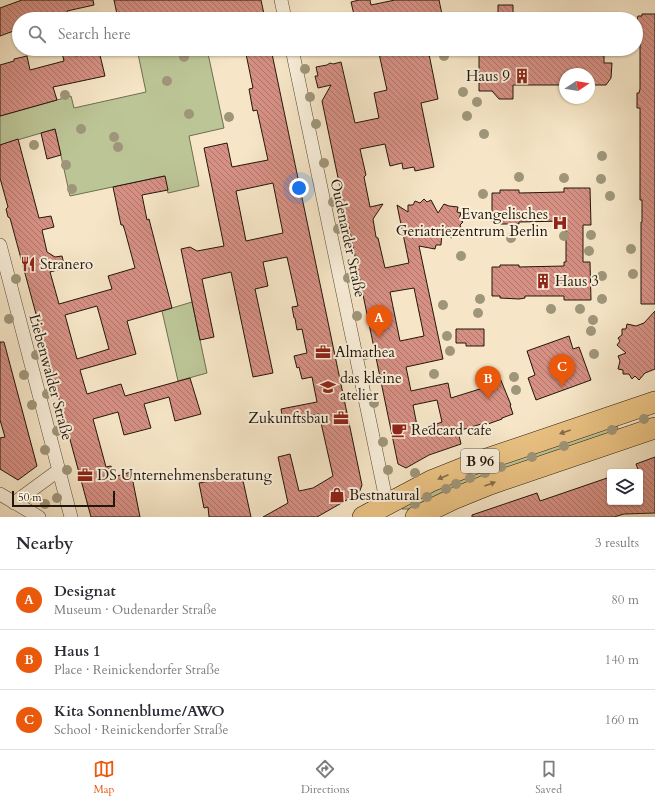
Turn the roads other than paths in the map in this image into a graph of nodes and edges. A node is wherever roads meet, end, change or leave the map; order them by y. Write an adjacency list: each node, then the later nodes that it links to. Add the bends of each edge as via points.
1 (281, 0): 2 (street)
2 (284, 12)
3 (293, 56): 12 (street, Oudenarder Straße)
4 (0, 245): 9 (street, Liebenwalder Straße)
5 (655, 402): 6 (main road, B 96)
6 (623, 413): 8 (main road); 12 (main road, B 96, one-way to 12, via 481,461 431,481)
7 (655, 428): 8 (main road, B 96)
8 (631, 436): 16 (main road, B 96, one-way to 8, via 490,484)
9 (59, 470): 11 (street); 14 (street, Liebenwalder Straße)
10 (0, 494): 11 (street)
11 (14, 502): 13 (street)
12 (390, 510): 15 (main road, B 96)
13 (39, 517)
14 (71, 517)
15 (363, 517)
16 (416, 517)

